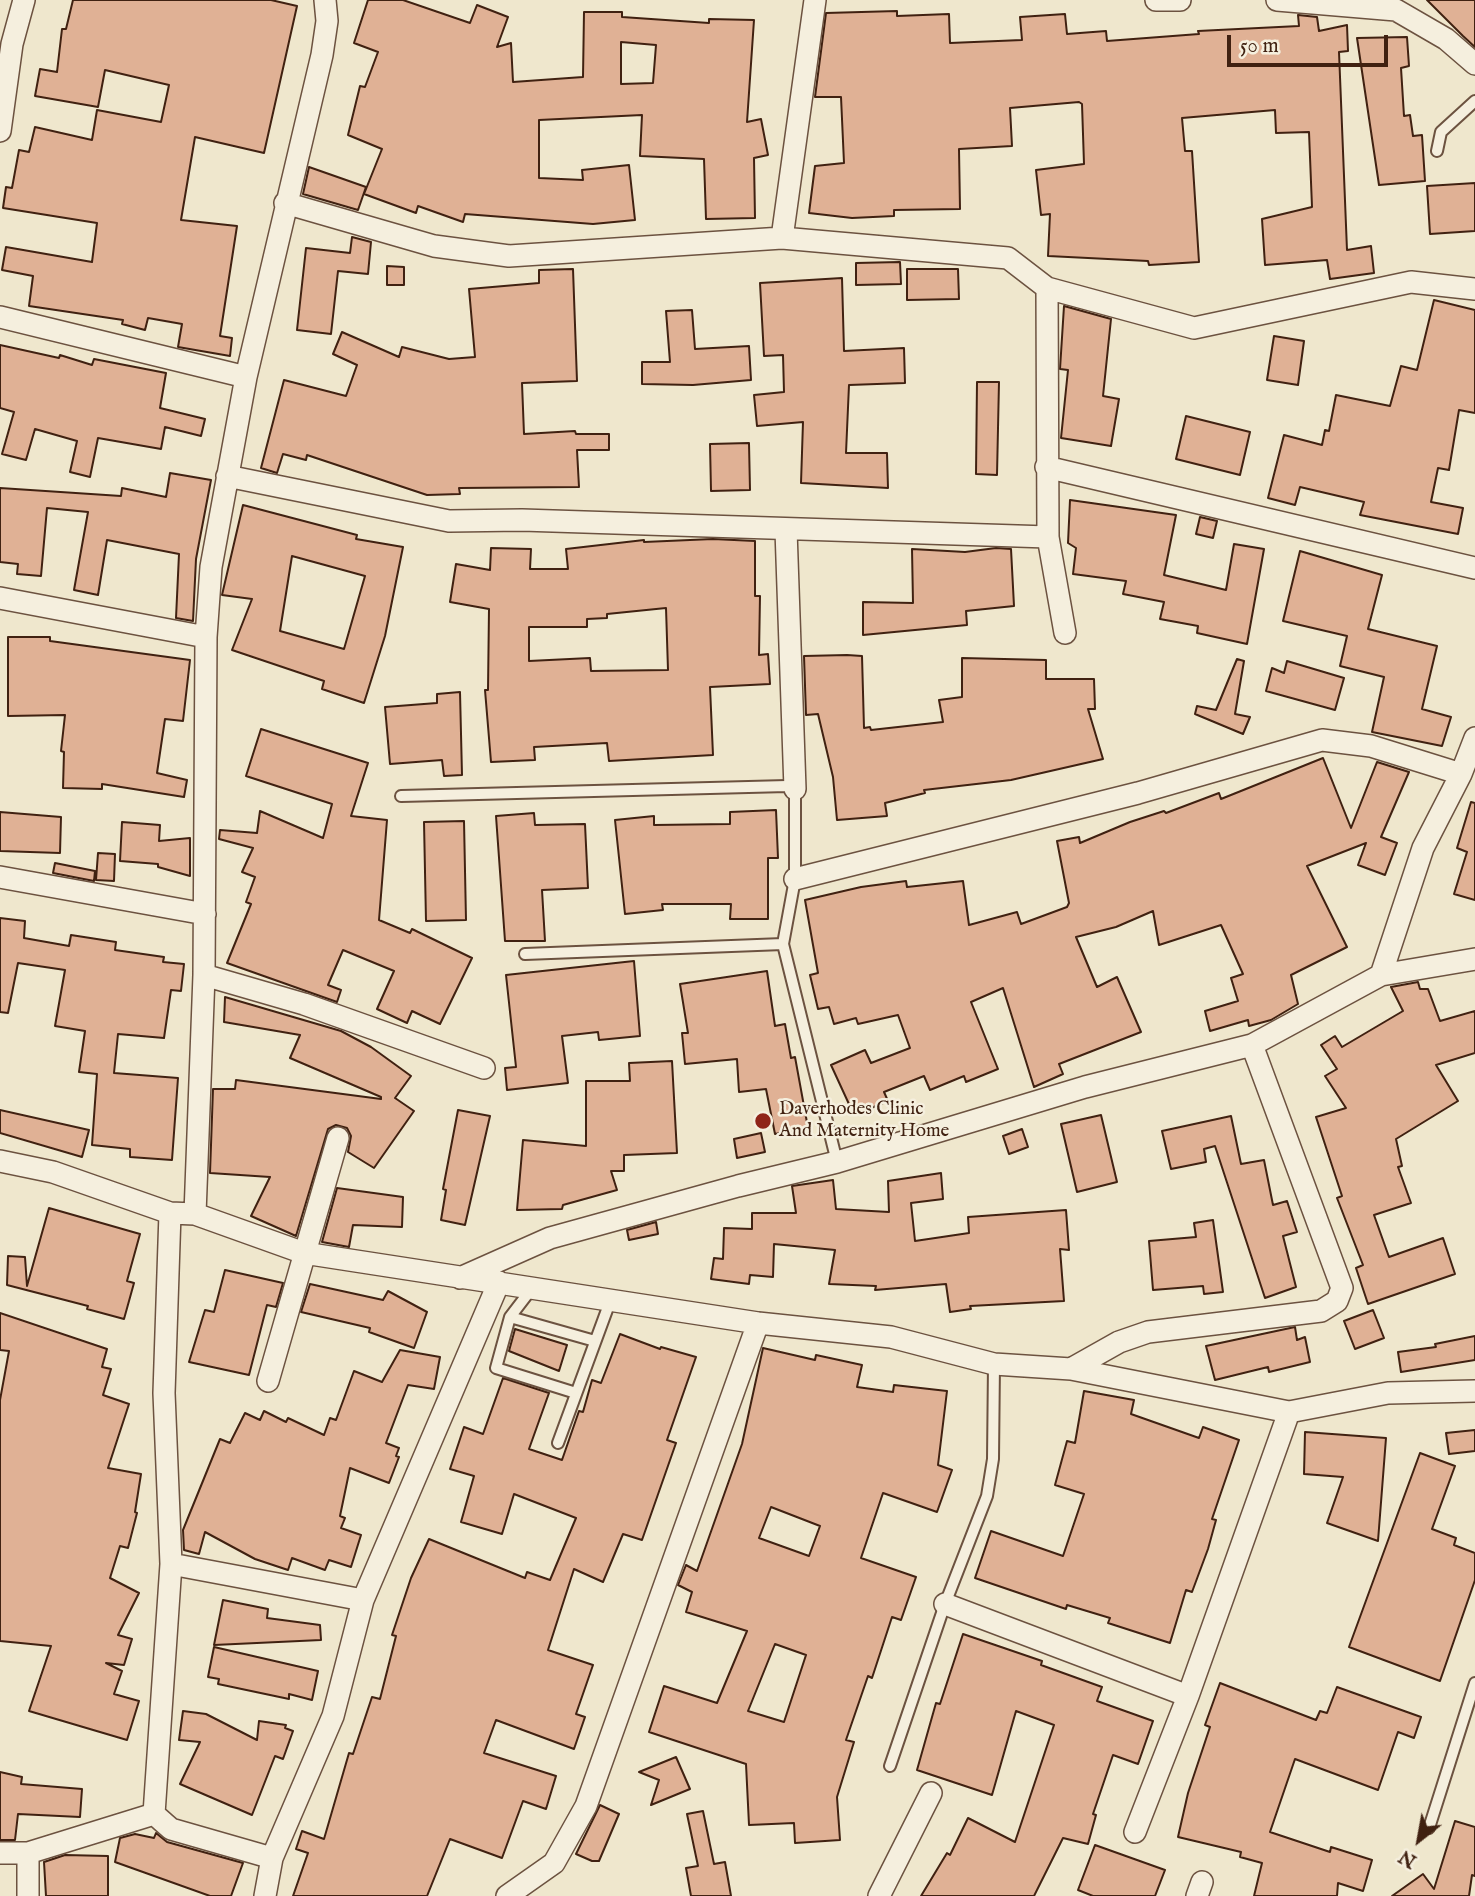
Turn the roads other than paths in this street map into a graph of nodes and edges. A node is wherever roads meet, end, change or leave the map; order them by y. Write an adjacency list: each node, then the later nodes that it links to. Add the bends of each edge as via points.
1 (24, 0): 9 (street, via 12,44)
2 (325, 0): 11 (street, via 322,55)
3 (815, 0): 12 (street)
4 (1156, 0): 5 (street)
5 (1180, 0)
6 (1277, 0): 7 (street, via 1396,10 1446,39)
7 (1475, 64)
8 (1475, 101): 10 (lane, via 1441,132)
9 (0, 131)
10 (1437, 151)
11 (285, 203): 12 (street, via 434,246 509,256); 16 (street)
12 (782, 237): 13 (street, via 1008,258)
13 (1047, 288): 14 (street, via 1194,328 1411,282); 17 (street)
14 (1475, 289)
15 (0, 317): 16 (street)
16 (246, 377): 18 (street)
17 (1046, 467): 20 (street); 21 (street)
18 (227, 476): 19 (street, via 449,521); 24 (street, via 211,567)
19 (786, 530): 20 (street); 27 (street)
20 (1048, 537): 23 (street)
21 (1475, 568)
22 (0, 598): 24 (street)
23 (1065, 633)
24 (206, 637): 31 (street)
25 (1475, 738): 26 (street)
26 (1461, 774): 30 (street, via 1371,746 1322,740 1138,793); 36 (street, via 1423,848)
27 (794, 789): 28 (lane); 30 (lane)
28 (401, 796)
29 (0, 877): 31 (street)
30 (795, 879): 32 (lane)
31 (205, 914): 35 (street)
32 (783, 944): 33 (lane); 41 (lane)
33 (525, 954)
34 (1475, 959): 36 (street)
35 (204, 975): 38 (street, via 304,1004); 43 (street)
36 (1381, 975): 37 (street)
37 (1252, 1045): 41 (street, via 1085,1087); 53 (street, via 1342,1288 1337,1301 1321,1311 1148,1332 1119,1342)
38 (484, 1068)
39 (338, 1138): 44 (street)
40 (0, 1161): 42 (street, via 53,1172)
41 (837, 1162): 45 (street, via 550,1238)
42 (170, 1213): 43 (street); 59 (street, via 164,1393)
43 (195, 1214): 44 (street)
44 (304, 1254): 45 (street); 54 (street)
45 (460, 1278): 46 (street)
46 (499, 1282): 47 (street); 60 (street)
47 (533, 1287): 48 (street); 49 (lane)
48 (611, 1299): 50 (street); 51 (lane)
49 (510, 1317): 51 (lane); 56 (lane, via 496,1368)
50 (758, 1322): 52 (street, via 891,1337); 74 (street, via 586,1806 554,1863)
51 (595, 1341): 56 (lane)
52 (994, 1364): 53 (street); 61 (lane, via 993,1459 987,1496)
53 (1071, 1369): 57 (street)
54 (268, 1381)
55 (1475, 1391): 57 (street, via 1388,1393)
56 (576, 1393): 58 (lane)
57 (1289, 1412): 63 (street)
58 (558, 1443)
59 (171, 1564): 60 (street); 66 (street)
60 (363, 1600): 71 (street, via 333,1716)
61 (945, 1604): 63 (street); 64 (lane)
62 (1475, 1683): 67 (lane)
63 (1188, 1696): 68 (street)
64 (890, 1766)
65 (930, 1793): 75 (street)
66 (154, 1814): 70 (street); 71 (street, via 171,1829)
67 (1429, 1828)
68 (1135, 1832)
69 (0, 1853): 70 (street)
70 (28, 1853): 72 (street)
71 (272, 1858): 73 (street)
72 (28, 1896)
73 (265, 1896)
74 (506, 1896)
75 (879, 1896)

